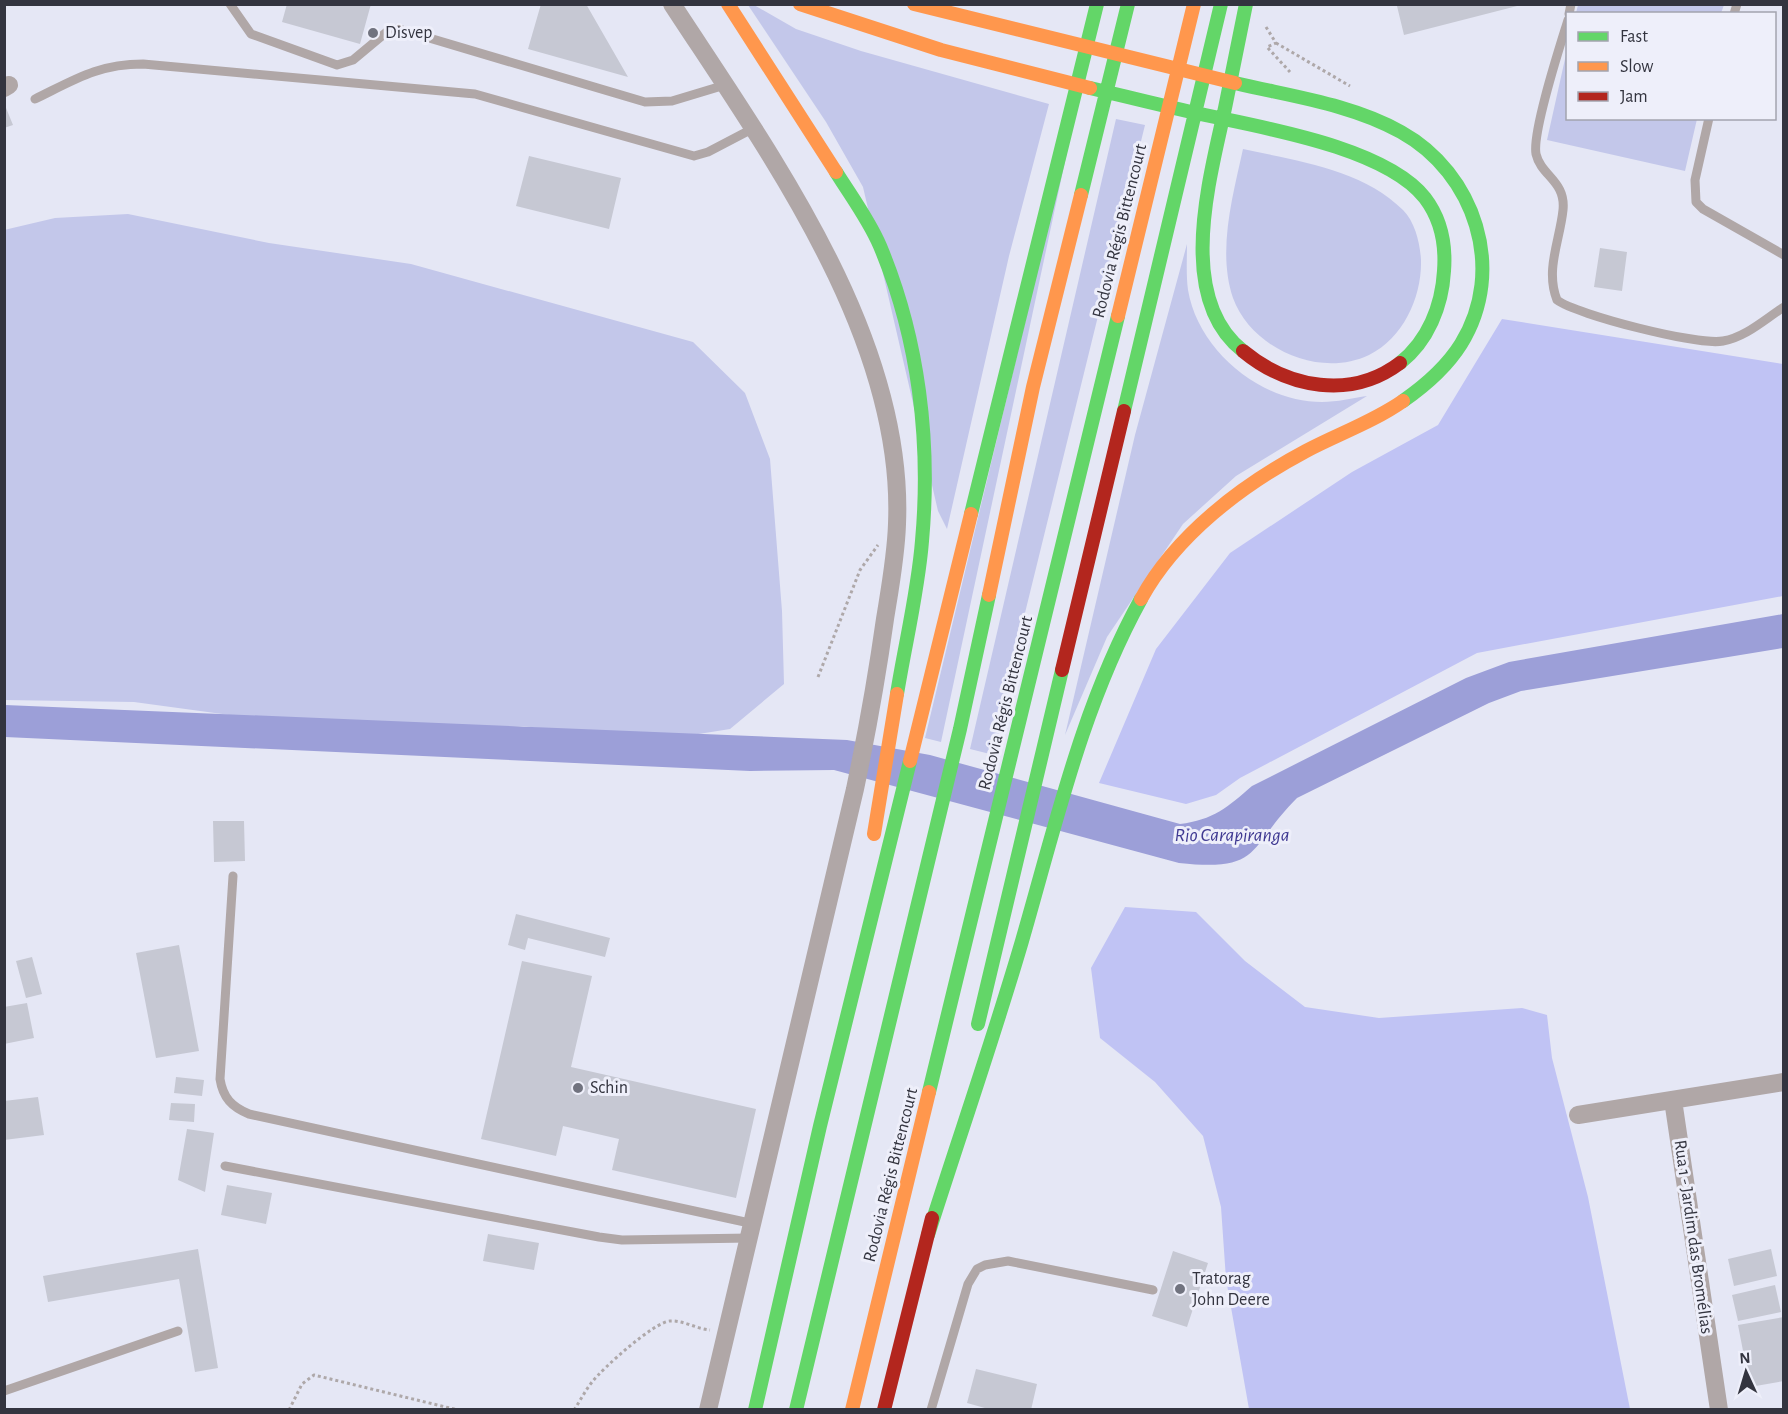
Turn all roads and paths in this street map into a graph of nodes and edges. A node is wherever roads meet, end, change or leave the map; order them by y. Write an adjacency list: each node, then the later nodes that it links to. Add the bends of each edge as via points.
1 (230, 4): 14 (lane, via 251,34 330,64 348,63 394,28 645,102 672,101)
2 (672, 4): 14 (street)
3 (728, 4): 24 (main road, via 865,218 888,265 908,333 923,423 925,511)
4 (800, 4): 10 (main road, via 990,65 1278,132 1370,160 1424,197 1437,220 1444,245 1445,282 1433,319 1412,352 1380,376 1349,385 1309,384 1283,378 1260,367 1225,336 1210,304 1203,232 1207,198)
5 (914, 4): 16 (main road)
6 (1097, 4): 32 (main road)
7 (1128, 4): 45 (main road, Rodovia Régis Bittencourt, via 1033,387 960,729)
8 (1194, 4): 46 (main road, Rodovia Régis Bittencourt)
9 (1221, 4): 27 (main road)
10 (1246, 4)
11 (1265, 25): 13 (path)
12 (1566, 28): 21 (lane, via 1536,143 1536,155 1563,199 1552,278 1557,300 1580,312 1703,342 1734,338)
13 (1276, 43): 15 (path); 16 (path, via 1267,47 1296,78)
14 (725, 85): 19 (street)
15 (1357, 90)
16 (1279, 94): 35 (main road, via 1364,116 1404,133 1463,190 1476,227 1484,271 1473,318 1454,356 1423,390 1373,420 1302,453 1233,501 1177,548 1148,588 1122,632 1092,699 1021,945)
17 (35, 99): 19 (lane, via 100,68 143,64 475,94 694,156)
18 (1709, 120): 20 (lane, via 1695,180 1696,202)
19 (752, 129): 22 (street, via 830,263 874,365 894,461)
20 (1784, 255)
21 (1784, 307)
22 (897, 523): 23 (path, via 860,570); 34 (street, via 871,711)
23 (818, 677)
24 (872, 847)
25 (868, 868): 32 (main road)
26 (233, 876): 34 (lane, via 220,1080 234,1107 249,1114)
27 (974, 1038)
28 (966, 1072): 35 (main road)
29 (1784, 1082): 30 (street)
30 (1673, 1100): 31 (street); 49 (street, Rua 1 - Jardim das Bromélias)
31 (1578, 1115)
32 (820, 1126): 44 (main road)
33 (225, 1166): 34 (lane, via 622,1240)
34 (752, 1231): 38 (street)
35 (928, 1235): 47 (main road)
36 (1153, 1290): 48 (lane, via 1021,1262 996,1261 977,1269)
37 (178, 1331): 39 (lane)
38 (727, 1332): 42 (path, via 698,1329 673,1320 660,1323 608,1365); 43 (street)
39 (4, 1392)
40 (289, 1410): 41 (path, via 302,1384 314,1375)
41 (458, 1410)
42 (574, 1410)
43 (708, 1410)
44 (754, 1410)
45 (796, 1410)
46 (852, 1410)
47 (884, 1410)
48 (931, 1410)
49 (1719, 1410)

